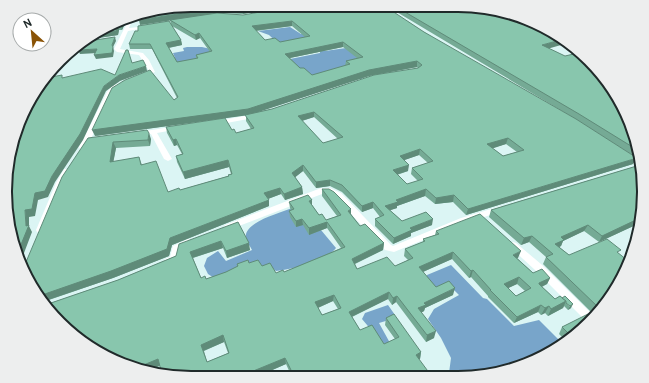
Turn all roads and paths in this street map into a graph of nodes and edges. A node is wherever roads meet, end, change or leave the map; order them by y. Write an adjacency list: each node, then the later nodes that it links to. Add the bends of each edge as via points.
1 (128, 24): 3 (street)
2 (155, 26): 3 (street)
3 (124, 33): 4 (street); 11 (street, via 117,49 141,54 152,73 114,87 90,140)
4 (115, 38)
5 (265, 113): 6 (street)
6 (207, 123)
7 (184, 127): 8 (street)
8 (153, 132): 9 (street); 12 (street)
9 (131, 135)
10 (622, 152): 13 (street)
11 (79, 153)
12 (168, 159)
13 (634, 160)
14 (71, 165): 17 (street, via 60,183)
15 (507, 207): 16 (street, via 482,218 451,225 394,249 390,249 338,195 330,191 320,191)
16 (219, 230)
17 (36, 239)
18 (197, 239): 20 (street, via 176,248 174,259)
19 (508, 241): 21 (street)
20 (159, 265)
21 (587, 315)

